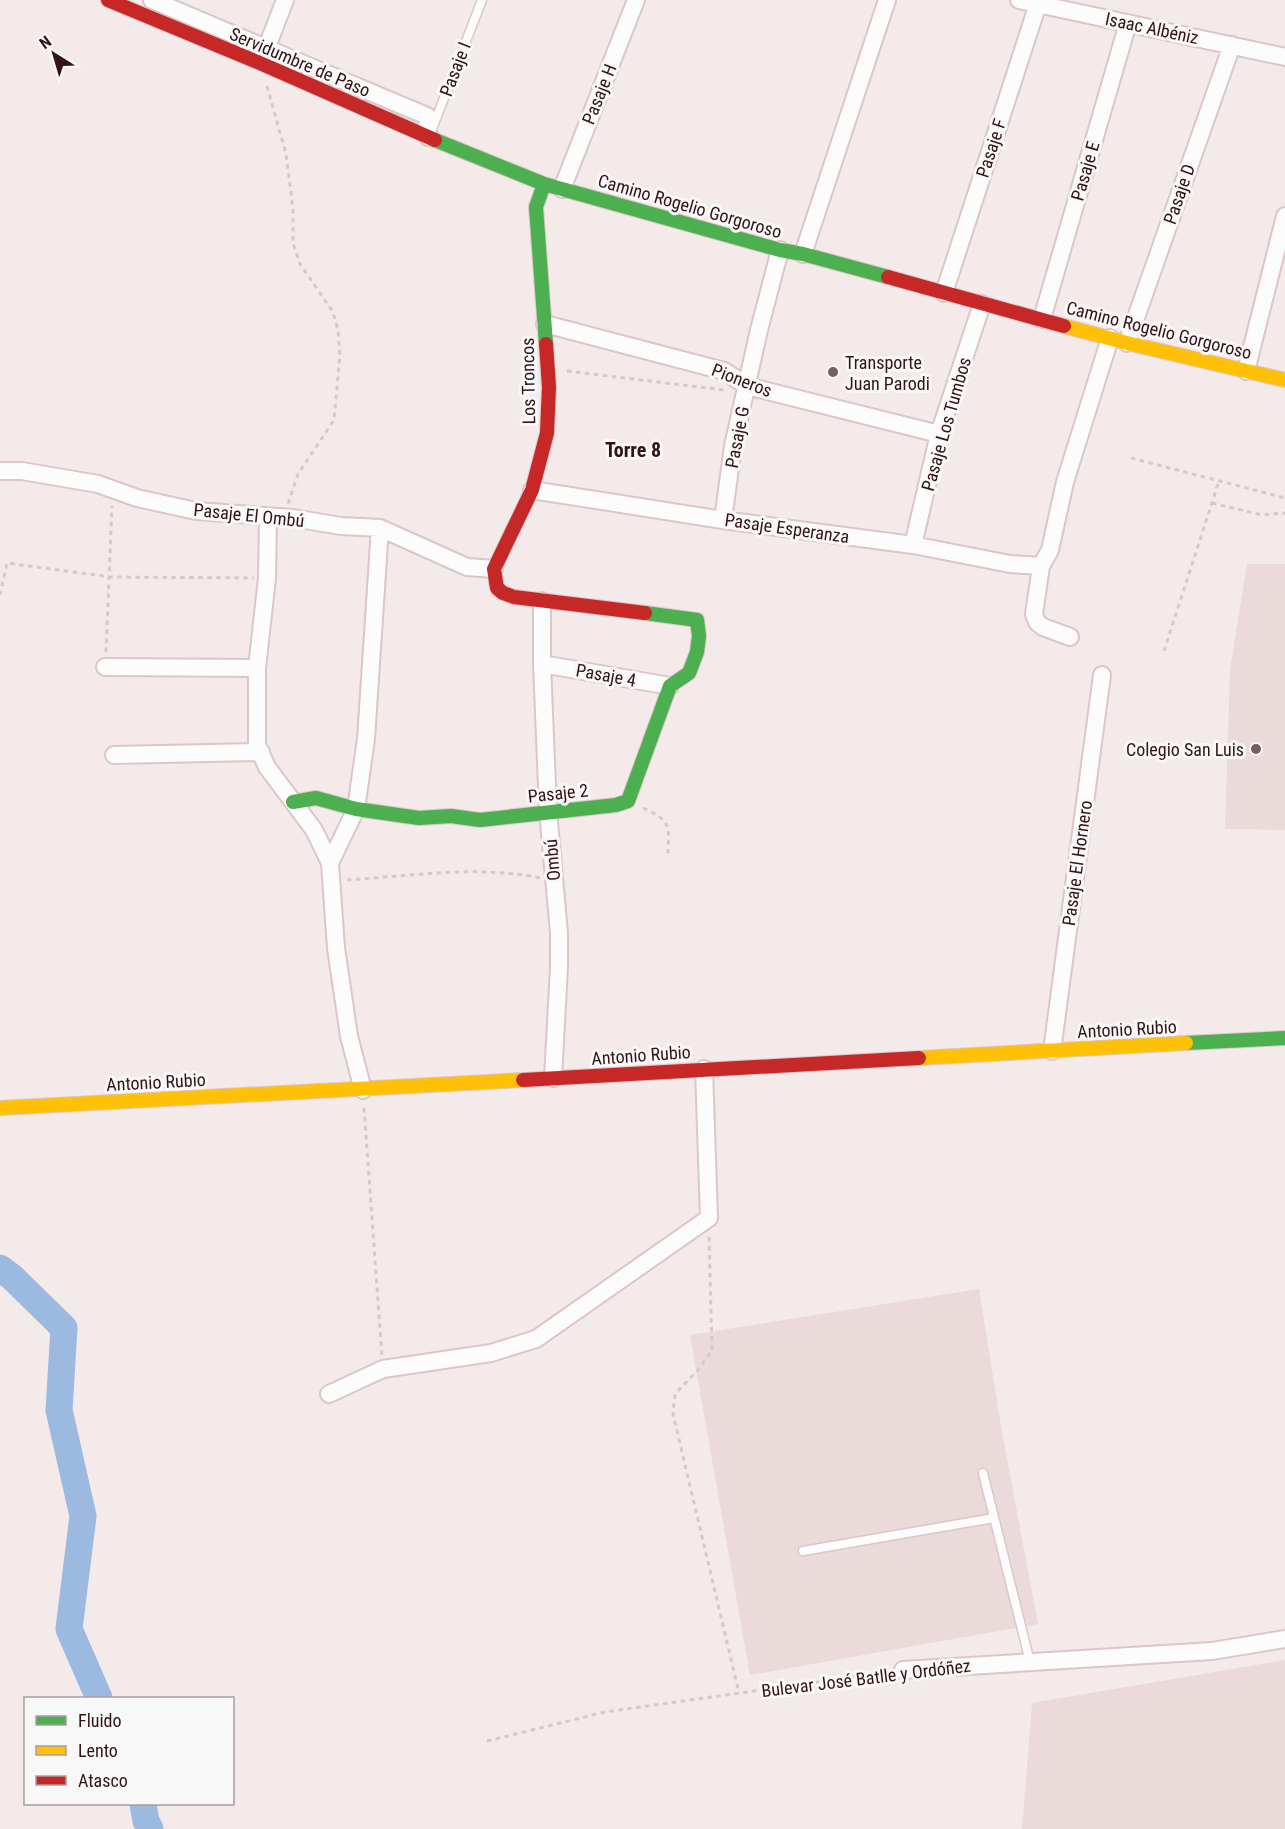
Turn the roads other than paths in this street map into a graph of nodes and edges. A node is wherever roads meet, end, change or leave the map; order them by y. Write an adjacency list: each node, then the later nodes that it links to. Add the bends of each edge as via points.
1 (152, 0): 11 (street, Servidumbre de Paso)
2 (285, 0): 11 (street)
3 (482, 0): 13 (lane, Pasaje I)
4 (636, 0): 15 (street, Pasaje H)
5 (887, 0): 18 (street)
6 (1019, 0): 8 (street, Isaac Albéniz)
7 (115, 1): 11 (street)
8 (1038, 4): 9 (street, Isaac Albéniz); 19 (street, Pasaje F)
9 (1128, 23): 10 (street, Isaac Albéniz); 21 (street, Pasaje E)
10 (1232, 45): 12 (street, Isaac Albéniz); 24 (street, Pasaje D)
11 (263, 56): 13 (street, Servidumbre de Paso, via 427,116)
12 (1285, 57)
13 (428, 137): 14 (street, Camino Rogelio Gorgoroso)
14 (544, 184): 15 (street, Camino Rogelio Gorgoroso); 22 (street, Los Troncos, via 536,207)
15 (561, 189): 17 (street, Camino Rogelio Gorgoroso)
16 (1285, 216): 25 (street)
17 (780, 250): 18 (street, Camino Rogelio Gorgoroso); 27 (street, Pasaje G)
18 (803, 255): 19 (street, Camino Rogelio Gorgoroso)
19 (944, 292): 20 (street, Camino Rogelio Gorgoroso)
20 (982, 304): 21 (street, Camino Rogelio Gorgoroso); 28 (street, Pasaje Los Tumbos)
21 (1042, 319): 23 (street, Camino Rogelio Gorgoroso)
22 (545, 324): 27 (street, Pioneros, via 724,371); 30 (street, Los Troncos, via 549,414)
23 (1110, 338): 24 (street, Camino Rogelio Gorgoroso); 35 (street, via 1065,482 1050,550)
24 (1127, 343): 25 (street, Camino Rogelio Gorgoroso)
25 (1246, 371): 26 (street, Camino Rogelio Gorgoroso)
26 (1285, 380)
27 (747, 386): 28 (street, Pioneros); 32 (street, Pasaje G, via 733,446)
28 (939, 434): 34 (street, Pasaje Los Tumbos)
29 (0, 471): 31 (street, Pasaje El Ombú, via 98,484 137,498 196,511)
30 (532, 490): 32 (street, Pasaje Esperanza); 36 (street, Los Troncos)
31 (276, 516): 33 (street, Pasaje El Ombú); 41 (street)
32 (723, 520): 34 (street, Pasaje Esperanza)
33 (380, 528): 36 (street, Pasaje El Ombú, via 467,567); 47 (street, via 366,739)
34 (913, 545): 35 (street, Pasaje Esperanza, via 1010,564)
35 (1041, 566): 38 (street, via 1034,614 1037,622)
36 (494, 569): 37 (street, via 493,583 502,594)
37 (542, 601): 39 (street, Ombú); 43 (street, via 697,620 697,652 689,673)
38 (1071, 637)
39 (542, 664): 43 (street, Pasaje 4); 48 (street, Ombú)
40 (105, 667): 41 (street)
41 (257, 668): 44 (street)
42 (1102, 675): 51 (street, Pasaje El Hornero)
43 (670, 686): 48 (street, Pasaje 2, via 628,801)
44 (261, 752): 45 (street); 46 (street, via 267,767)
45 (114, 755)
46 (293, 802): 47 (street, Pasaje 2, via 316,798); 49 (street, via 314,830)
47 (356, 808): 48 (street, Pasaje 2, via 419,818 451,816 480,820); 49 (street)
48 (548, 811): 53 (street, Ombú, via 559,967)
49 (330, 863): 54 (street, via 336,948 349,1036)
50 (1285, 1038): 51 (street, Antonio Rubio)
51 (1052, 1051): 52 (street, Antonio Rubio)
52 (704, 1069): 53 (street, Antonio Rubio); 56 (street, via 709,1218 536,1339 491,1353 383,1370)
53 (553, 1078): 54 (street, Antonio Rubio)
54 (363, 1090): 55 (street, Antonio Rubio)
55 (0, 1108)
56 (329, 1394)
57 (983, 1473): 58 (lane)
58 (994, 1518): 59 (lane); 61 (lane)
59 (803, 1551)
60 (1285, 1639): 61 (street, Bulevar José Batlle y Ordóñez, via 1212,1650)
61 (1030, 1662): 62 (street, Bulevar José Batlle y Ordóñez)
62 (903, 1670)

